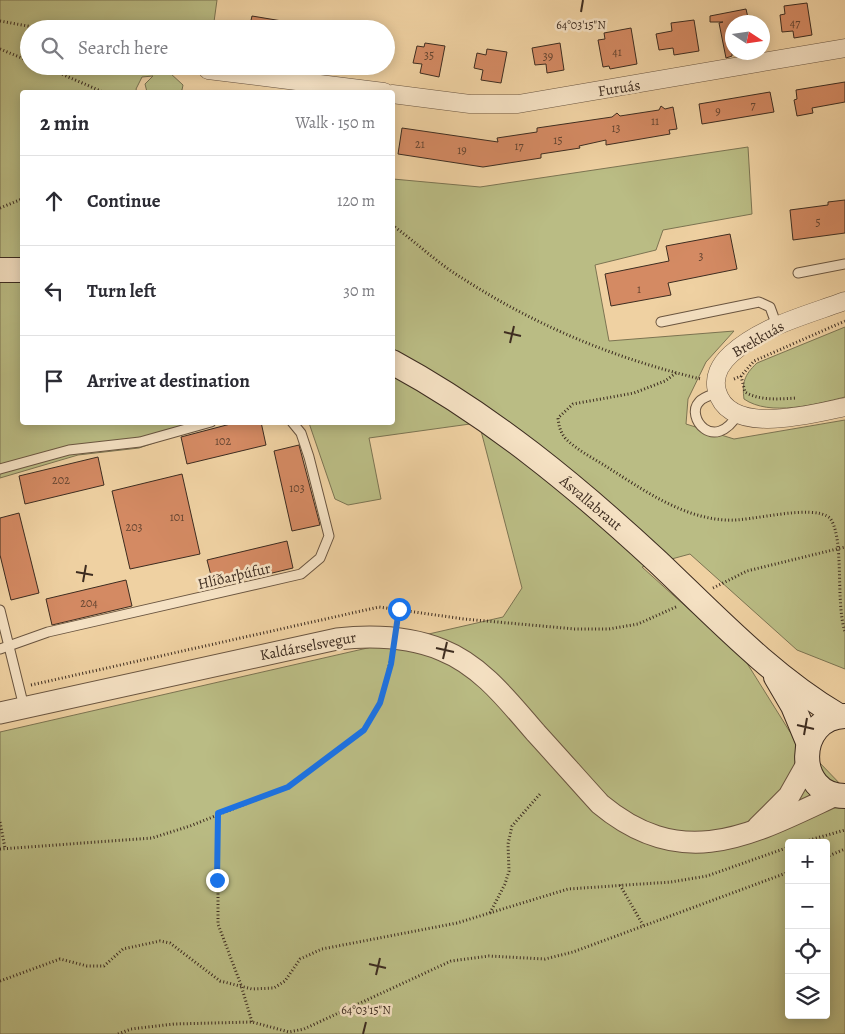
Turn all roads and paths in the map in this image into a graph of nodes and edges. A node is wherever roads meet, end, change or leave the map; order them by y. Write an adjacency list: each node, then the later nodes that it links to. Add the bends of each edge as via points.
1 (0, 21): 2 (path)
2 (20, 25)
3 (845, 48): 10 (street, Furuás, via 518,104 470,104)
4 (0, 49): 5 (path)
5 (20, 57)
6 (64, 75): 8 (path)
7 (248, 75): 9 (street)
8 (98, 90)
9 (368, 90)
10 (395, 94)
11 (20, 200): 12 (path)
12 (0, 208)
13 (395, 227): 23 (path, via 459,277 535,320 593,346)
14 (845, 264): 17 (lane)
15 (0, 270): 16 (main road)
16 (20, 270)
17 (798, 273)
18 (845, 301): 21 (street, Brekkuás)
19 (845, 321): 24 (path, via 754,361)
20 (661, 322): 21 (lane, via 759,302 770,307)
21 (778, 326): 27 (street, Brekkuás, via 729,356 718,372 715,382)
22 (395, 364): 41 (main road, Ásvallabraut, via 433,384 488,421 566,481)
23 (676, 373): 26 (path); 34 (path, via 634,393 573,404 558,418 559,428 566,439 590,456 672,505 697,515 724,520 818,512 830,517 838,527)
24 (741, 376): 25 (path); 28 (path, via 745,392 752,396 762,399)
25 (734, 379)
26 (702, 380)
27 (717, 393): 30 (street, via 726,408); 30 (lane, via 700,400 697,405 695,412 699,424 705,429 722,432)
28 (802, 398)
29 (845, 407): 30 (street, via 772,419)
30 (738, 414)
31 (200, 425): 33 (lane, via 140,442 69,450)
32 (294, 425): 40 (lane, Hlíðarþúfur, via 309,457 329,536 320,558 302,574 48,632)
33 (0, 469)
34 (844, 547): 35 (path, via 754,568); 38 (path, via 841,609)
35 (712, 588)
36 (399, 609): 39 (path)
37 (0, 610): 40 (lane)
38 (845, 632)
39 (394, 637): 42 (street, Kaldárselsvegur, via 337,638); 48 (path, via 391,664 380,703 364,730 288,787); 50 (street, Kaldárselsvegur, via 443,650 466,662 488,680 600,804 617,818 649,834 693,843 713,842)
40 (4, 648): 42 (lane)
41 (770, 667): 44 (main road, Ásvallabraut, via 813,701); 45 (main road, Ásvallabraut, via 793,706)
42 (24, 707): 43 (street, Kaldárselsvegur)
43 (0, 713)
44 (842, 716): 45 (main road, via 818,727)
45 (808, 753): 47 (main road, Ásvallabraut, via 813,779 820,787); 50 (street, Kaldárselsvegur, via 789,796)
46 (540, 794): 60 (path, via 512,826 507,878)
47 (841, 795): 50 (street, Kaldárselsvegur)
48 (218, 813): 54 (path, via 152,838); 63 (path, via 218,924)
49 (0, 822): 54 (path)
50 (754, 830)
51 (845, 830): 52 (path)
52 (813, 839)
53 (785, 847): 59 (path, via 707,876)
54 (5, 848): 55 (path)
55 (0, 849)
56 (845, 849): 57 (path)
57 (830, 855)
58 (785, 873): 61 (path)
59 (620, 885): 60 (path, via 568,889); 61 (path)
60 (490, 913): 63 (path, via 457,923 322,949 300,959 284,981 274,988 252,989)
61 (643, 925): 64 (path, via 573,952 544,959 489,956 451,961 304,1029 289,1032)
62 (0, 981): 63 (path, via 60,959 87,966 104,966 123,949 160,941 181,950 220,981)
63 (241, 985): 64 (path)
64 (252, 1022): 65 (path, via 174,1024 131,1029)
65 (118, 1034)

